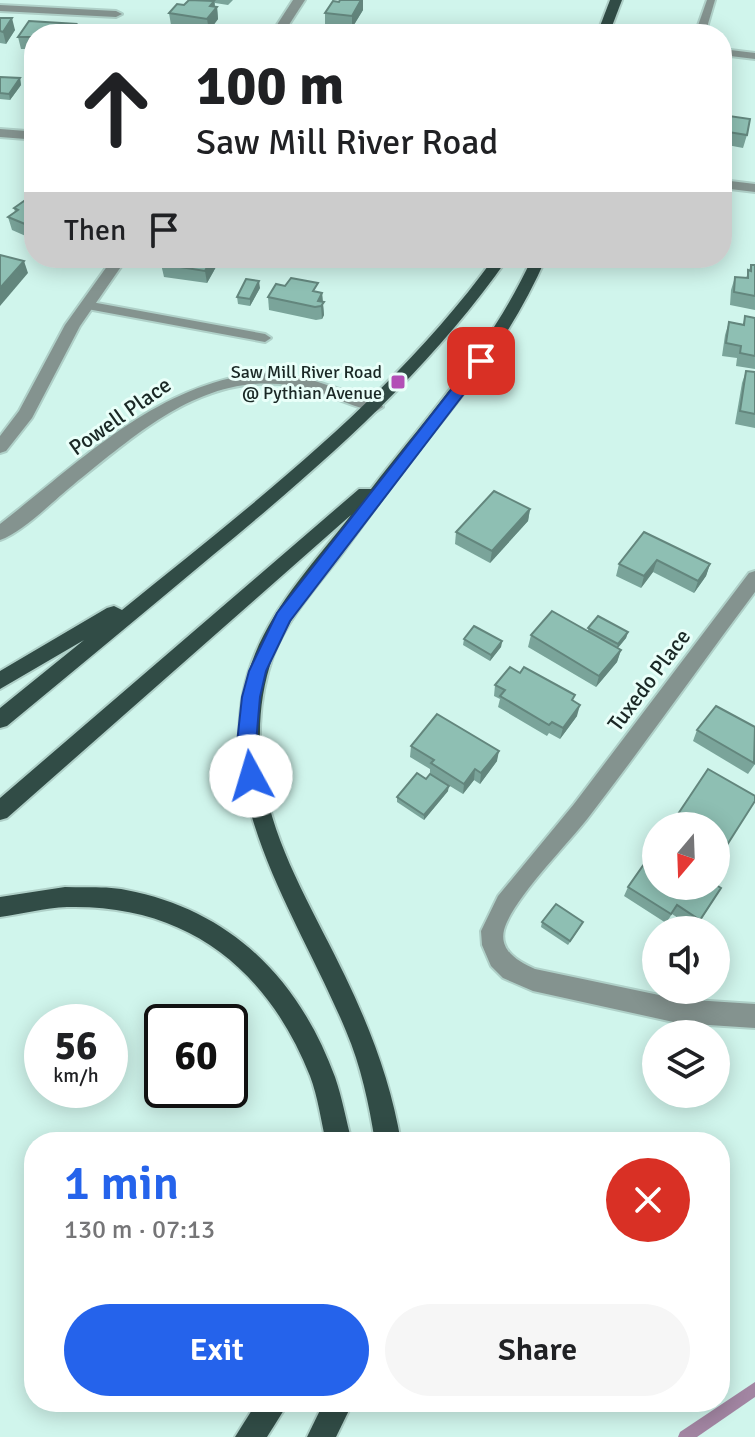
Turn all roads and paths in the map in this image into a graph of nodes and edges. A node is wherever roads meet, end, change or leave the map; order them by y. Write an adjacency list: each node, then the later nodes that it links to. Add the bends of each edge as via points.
1 (299, 0): 6 (street)
2 (616, 0): 7 (main road)
3 (711, 0): 8 (lane)
4 (0, 8): 5 (street)
5 (116, 14)
6 (283, 24)
7 (607, 24)
8 (703, 24)
9 (732, 53): 10 (lane)
10 (755, 56)
11 (0, 133): 12 (street)
12 (24, 135)
13 (732, 185): 14 (street)
14 (755, 188)
15 (113, 268): 18 (street)
16 (494, 268): 20 (main road, via 466,308)
17 (534, 268): 21 (main road, via 491,348)
18 (86, 305): 19 (lane); 22 (street, via 26,414)
19 (265, 338)
20 (375, 407): 23 (street, Powell Place, via 281,379 249,379 202,389 149,417); 25 (main road)
21 (420, 438): 28 (main road, via 307,545); 32 (main road, via 283,618 257,671 247,728 261,814 357,1028)
22 (0, 447)
23 (0, 533)
24 (755, 578): 30 (street, Tuxedo Place, via 506,903 492,931 499,958 533,980 678,1011)
25 (173, 579): 26 (main road); 27 (main road)
26 (0, 681)
27 (0, 720)
28 (0, 811)
29 (0, 907): 31 (main road, via 55,897 108,897 179,916 223,939 265,975 300,1022 323,1070)
30 (755, 1016)
31 (337, 1132)
32 (386, 1132)
33 (268, 1412): 35 (main road)
34 (334, 1412): 36 (main road)
35 (249, 1437)
36 (321, 1437)

